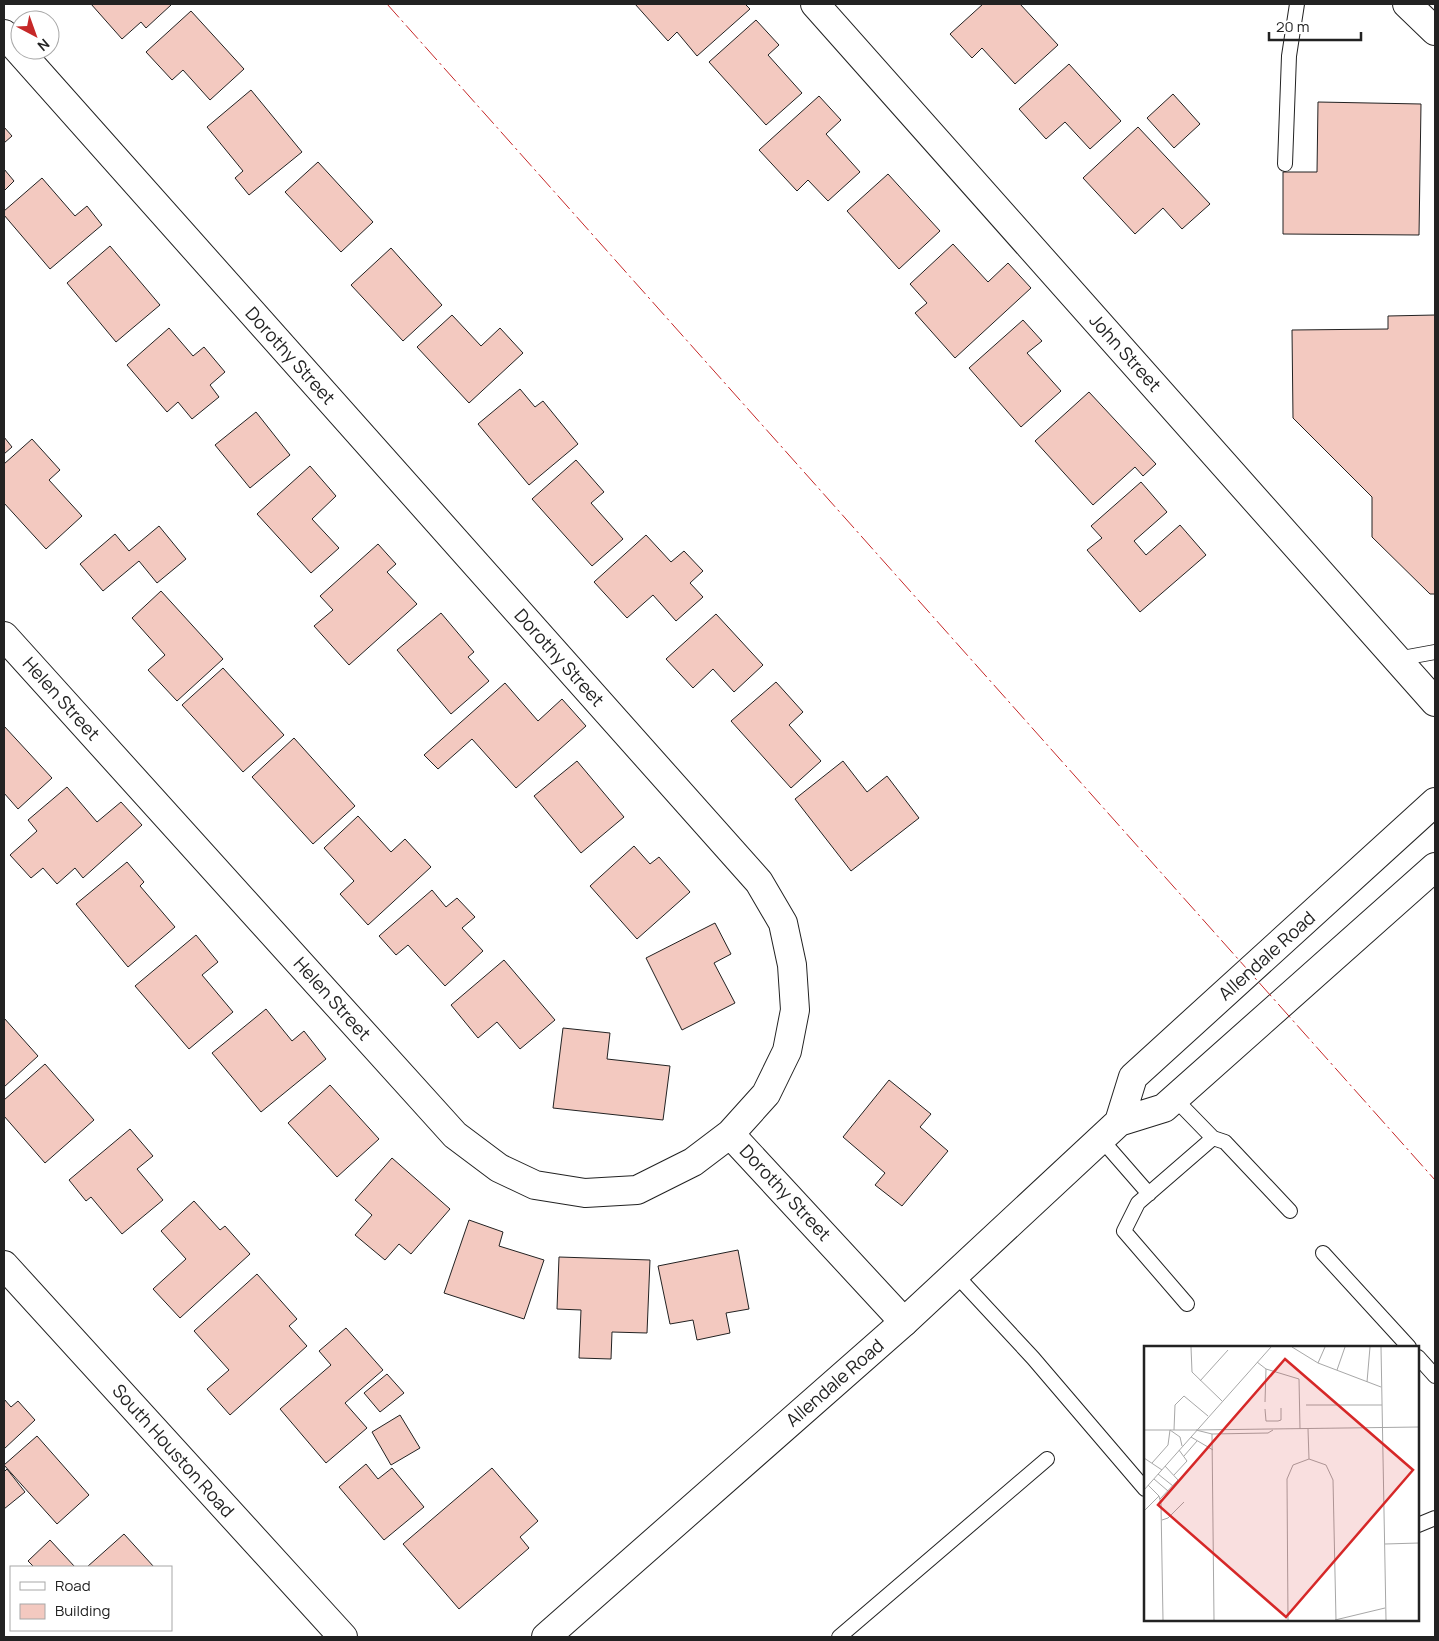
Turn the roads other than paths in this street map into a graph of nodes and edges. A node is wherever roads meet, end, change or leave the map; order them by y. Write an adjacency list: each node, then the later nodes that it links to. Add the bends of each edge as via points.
1 (815, 4): 9 (street, John Street)
2 (1297, 4): 6 (lane, via 1289,56)
3 (1407, 4): 4 (street)
4 (1435, 31)
5 (4, 34): 15 (street, Dorothy Street, via 759,882 783,924 792,965 795,1010 787,1052 766,1094)
6 (1285, 164)
7 (4, 636): 15 (street, Helen Street, via 455,1135 499,1168 535,1185 585,1193 636,1190 693,1162)
8 (1435, 652): 9 (lane)
9 (1397, 659): 10 (street, John Street)
10 (1435, 702)
11 (1435, 802): 14 (street, Allendale Road, via 1133,1077)
12 (1435, 866): 13 (street, Allendale Road)
13 (1175, 1099): 14 (street, Allendale Road, via 1164,1108); 16 (lane)
14 (1110, 1131): 17 (lane); 21 (street, Allendale Road)
15 (730, 1134): 23 (street, Dorothy Street)
16 (1212, 1138): 17 (lane); 18 (lane, via 1226,1142)
17 (1149, 1194): 22 (lane, via 1138,1203 1124,1231)
18 (1290, 1212)
19 (1323, 1253): 24 (lane)
20 (4, 1265): 31 (street, South Houston Road)
21 (956, 1275): 23 (street, Allendale Road); 28 (lane)
22 (1187, 1304)
23 (904, 1322): 32 (street, Allendale Road)
24 (1408, 1346)
25 (1419, 1358): 26 (lane)
26 (1435, 1376)
27 (1047, 1459): 33 (lane)
28 (1144, 1488)
29 (1435, 1518): 30 (lane)
30 (1419, 1525)
31 (343, 1637)
32 (546, 1637)
33 (839, 1637)

